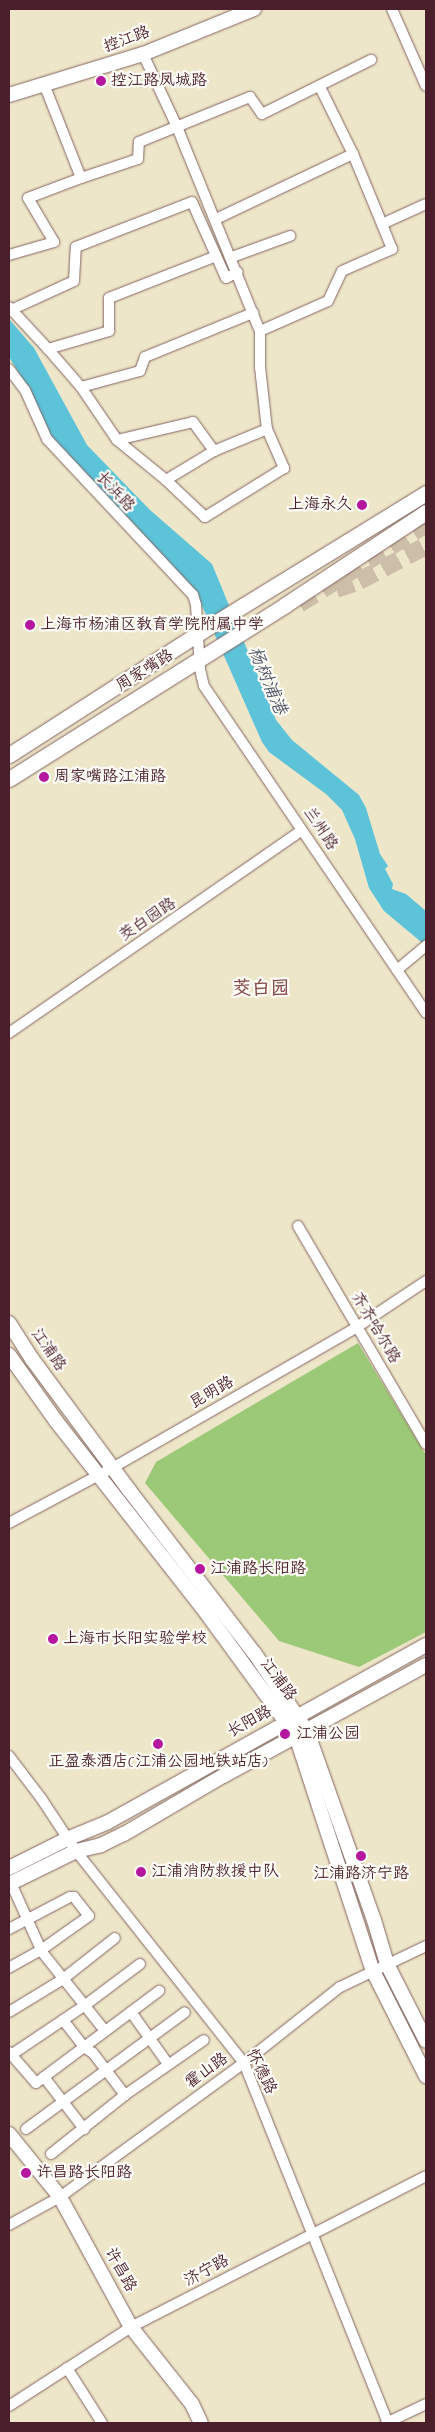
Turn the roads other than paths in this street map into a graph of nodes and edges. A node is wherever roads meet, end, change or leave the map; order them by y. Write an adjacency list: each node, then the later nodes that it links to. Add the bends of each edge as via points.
1 (254, 9): 3 (main road, 控江路)
2 (392, 9): 6 (street)
3 (143, 54): 5 (main road, 控江路); 9 (street)
4 (371, 60): 7 (street)
5 (44, 84): 8 (main road, 控江路); 11 (street)
6 (426, 86)
7 (320, 87): 9 (street, via 262,114 250,97); 10 (street)
8 (9, 95)
9 (178, 127): 11 (street, via 139,142 138,159); 13 (street)
10 (353, 154): 13 (street); 14 (street)
11 (81, 178): 16 (street, via 28,198 54,242)
12 (426, 204): 14 (street)
13 (216, 219): 18 (street)
14 (382, 224): 22 (street, via 392,249 342,271 328,301)
15 (290, 236): 18 (street)
16 (9, 255)
17 (216, 256): 19 (street, via 226,278); 20 (street, via 192,202 76,247 74,280); 23 (street, via 109,298 109,331)
18 (232, 257): 19 (street)
19 (238, 272): 21 (street)
20 (10, 308): 23 (street)
21 (253, 312): 22 (street); 25 (street, via 145,357 140,371)
22 (260, 331): 26 (street, via 260,367)
23 (48, 349): 25 (street)
24 (9, 369): 32 (street, 长浜路, via 25,390 36,418 53,446 193,595)
25 (81, 387): 27 (street)
26 (267, 429): 28 (street); 29 (street, via 284,468 205,517)
27 (117, 440): 28 (street, via 193,422); 29 (street)
28 (214, 451): 29 (street)
29 (166, 480)
30 (426, 492): 32 (main road, 周家嘴路)
31 (426, 512): 33 (main road, 周家嘴路)
32 (205, 629): 33 (street, 长浜路); 34 (main road, 周家嘴路)
33 (200, 658): 35 (main road, 周家嘴路); 36 (street, 兰州路, via 204,686)
34 (9, 755)
35 (9, 779)
36 (302, 830): 38 (street, 兰州路); 40 (street, 茭白园路)
37 (423, 948): 38 (street)
38 (397, 970): 39 (street, 兰州路)
39 (426, 1013)
40 (9, 1033)
41 (298, 1226): 44 (street, 齐齐哈尔路)
42 (426, 1281): 44 (street, 昆明路)
43 (9, 1323): 47 (main road, 江浦路, via 46,1378)
44 (357, 1327): 46 (street, 齐齐哈尔路); 47 (street, 昆明路)
45 (9, 1355): 48 (main road, 江浦路)
46 (426, 1444)
47 (114, 1467): 48 (street, 昆明路); 52 (main road, 江浦路)
48 (99, 1475): 49 (street, 昆明路); 52 (main road, 江浦路)
49 (9, 1522)
50 (426, 1645): 52 (main road, 长阳路)
51 (426, 1665): 53 (main road)
52 (292, 1718): 53 (main road, 江浦路); 55 (main road, 长阳路, via 108,1822)
53 (302, 1733): 56 (main road, via 124,1834 101,1845); 65 (main road, 江浦路, via 374,1920); 67 (main road, 江浦路)
54 (9, 1756): 55 (street, 怀德路)
55 (67, 1839): 56 (street, 怀德路); 57 (main road, 长阳路)
56 (76, 1851): 58 (main road); 81 (street, 怀德路)
57 (9, 1868)
58 (10, 1883): 59 (street)
59 (27, 1920): 60 (street); 63 (street); 63 (street, via 70,1897 74,1897 89,1916)
60 (9, 1929)
61 (115, 1938): 68 (street)
62 (426, 1946): 65 (street, 霍山路)
63 (41, 1950): 66 (street); 68 (street)
64 (140, 1964): 70 (street)
65 (387, 1964): 67 (street, 霍山路); 78 (main road, 江浦路)
66 (9, 1968)
67 (374, 1971): 81 (street, 霍山路, via 340,1987); 84 (main road, 江浦路)
68 (63, 1979): 70 (street); 71 (street)
69 (159, 1991): 72 (street)
70 (84, 2006): 74 (street); 75 (street)
71 (9, 2012)
72 (131, 2012): 75 (street); 76 (street)
73 (185, 2012): 76 (street)
74 (63, 2020): 79 (street); 80 (street)
75 (105, 2031): 79 (street)
76 (150, 2038): 82 (street); 83 (street)
77 (204, 2040): 82 (street)
78 (426, 2041)
79 (84, 2047): 83 (street); 85 (street)
80 (10, 2054): 85 (street, via 36,2084)
81 (244, 2062): 93 (street, 霍山路); 95 (street, 怀德路)
82 (168, 2064): 86 (street)
83 (106, 2070): 86 (street); 87 (street)
84 (426, 2076)
85 (44, 2077): 87 (street)
86 (125, 2095): 88 (street)
87 (63, 2102): 88 (street); 89 (street)
88 (84, 2128): 91 (street)
89 (26, 2129)
90 (9, 2134): 93 (main road, 许昌路)
91 (51, 2154)
92 (426, 2176): 95 (street, 济宁路)
93 (60, 2197): 94 (street, 霍山路); 96 (main road, 许昌路)
94 (9, 2225)
95 (312, 2233): 96 (street, 济宁路); 102 (street, 怀德路)
96 (131, 2327): 97 (street, 济宁路); 101 (main road, 许昌路, via 192,2404)
97 (67, 2368): 99 (street, 济宁路); 100 (street)
98 (426, 2404): 102 (street)
99 (9, 2406)
100 (102, 2423)
101 (201, 2423)
102 (387, 2423)

